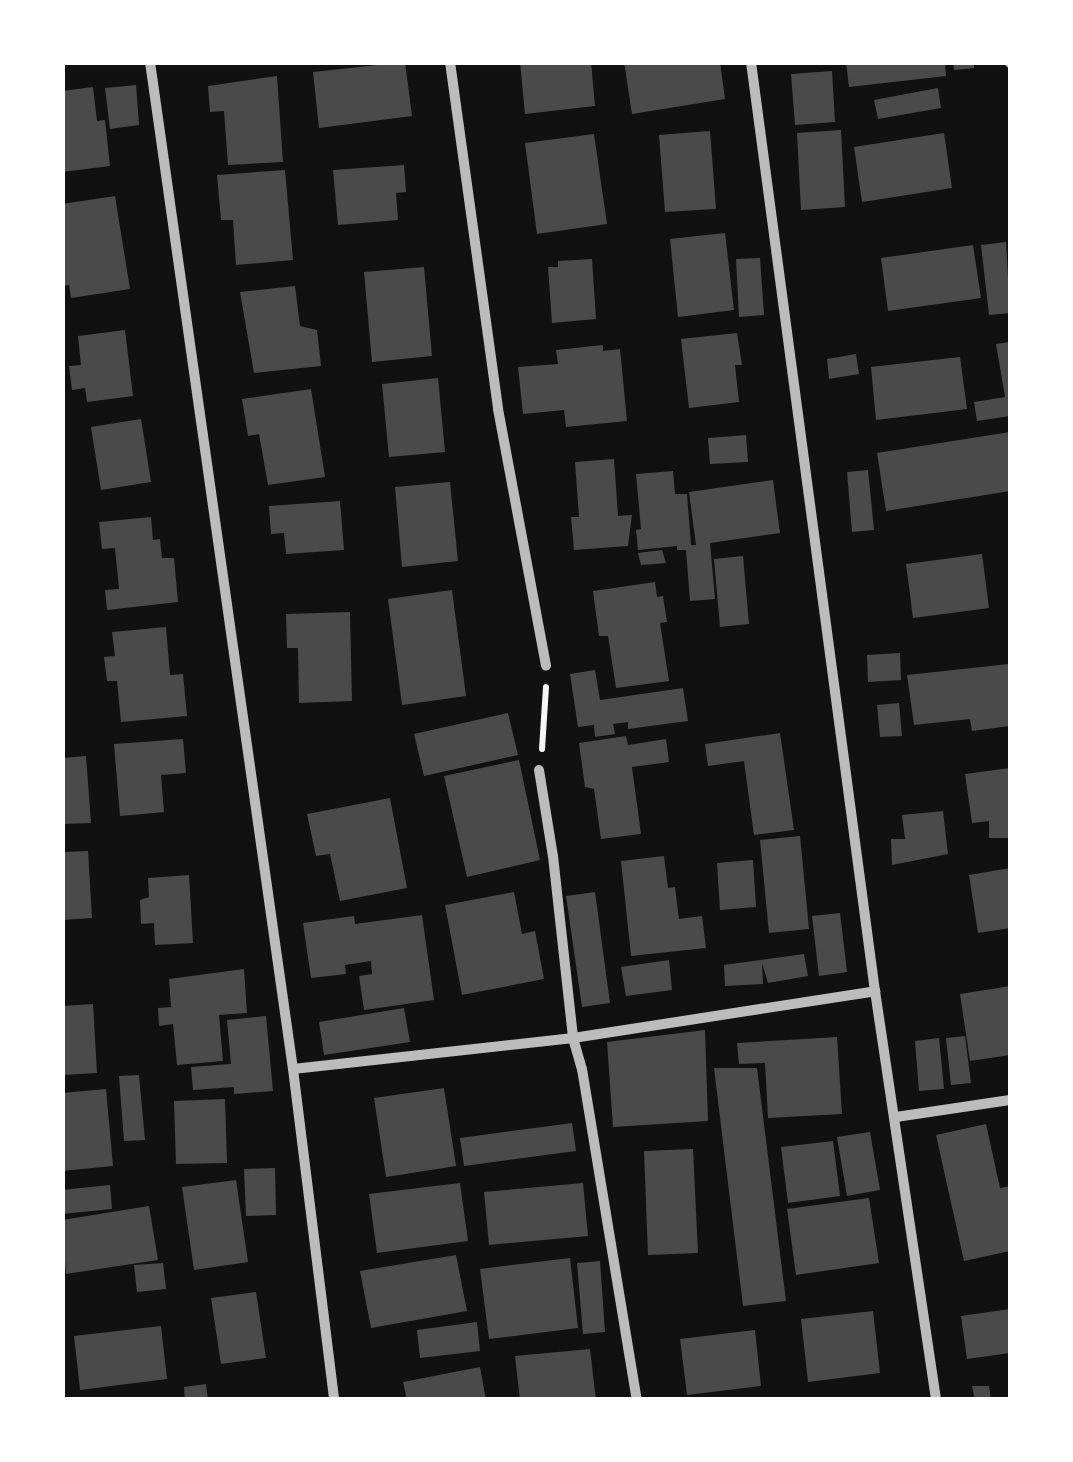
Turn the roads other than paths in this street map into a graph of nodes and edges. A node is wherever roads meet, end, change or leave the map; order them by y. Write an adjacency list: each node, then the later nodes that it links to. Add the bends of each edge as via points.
1 (150, 62): 8 (street)
2 (450, 62): 4 (street, via 498,409)
3 (751, 62): 6 (street)
4 (546, 666)
5 (538, 770): 7 (street)
6 (875, 991): 7 (street); 10 (street)
7 (573, 1038): 8 (street); 12 (street)
8 (293, 1069): 11 (street)
9 (1010, 1100): 10 (street)
10 (896, 1118): 13 (street)
11 (334, 1400)
12 (637, 1400)
13 (936, 1400)

